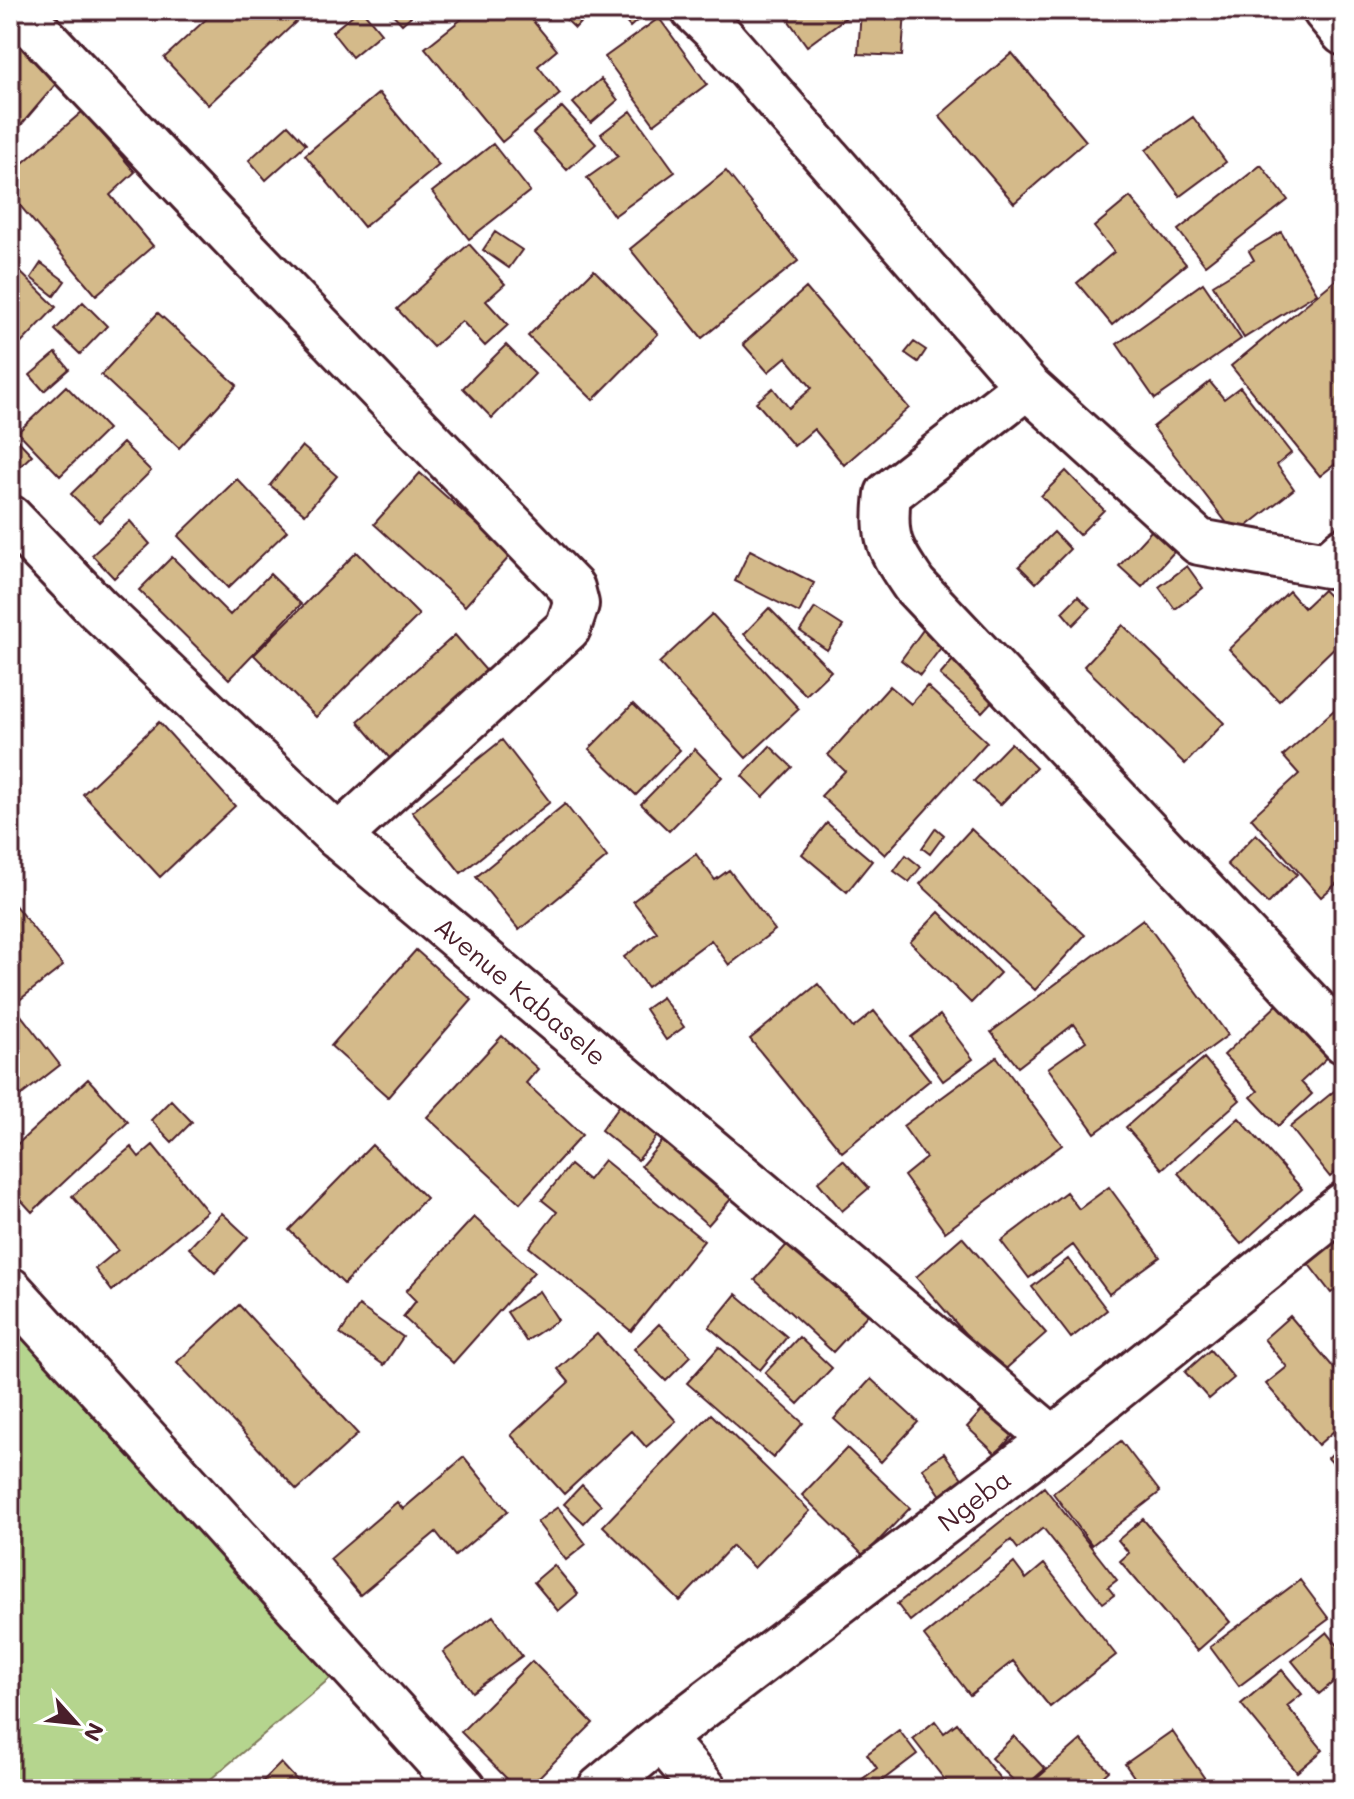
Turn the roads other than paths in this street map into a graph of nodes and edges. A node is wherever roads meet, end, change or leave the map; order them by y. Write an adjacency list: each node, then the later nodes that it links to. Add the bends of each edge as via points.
1 (18, 10): 8 (main road, via 572,588 576,604 568,628)
2 (694, 10): 5 (main road)
3 (1325, 10): 4 (main road)
4 (1344, 33)
5 (1027, 386): 7 (main road, via 1199,542 1327,565); 9 (main road, via 888,494 890,550 914,585)
6 (10, 518): 8 (main road, Avenue Kabasele)
7 (1344, 550)
8 (338, 837): 12 (main road, Avenue Kabasele)
9 (1344, 1041)
10 (1344, 1205): 12 (main road, Ngeba)
11 (10, 1290): 14 (main road)
12 (1053, 1439): 13 (main road, Ngeba)
13 (661, 1738): 15 (main road, Ngeba); 16 (main road)
14 (464, 1789)
15 (600, 1789)
16 (704, 1789)

